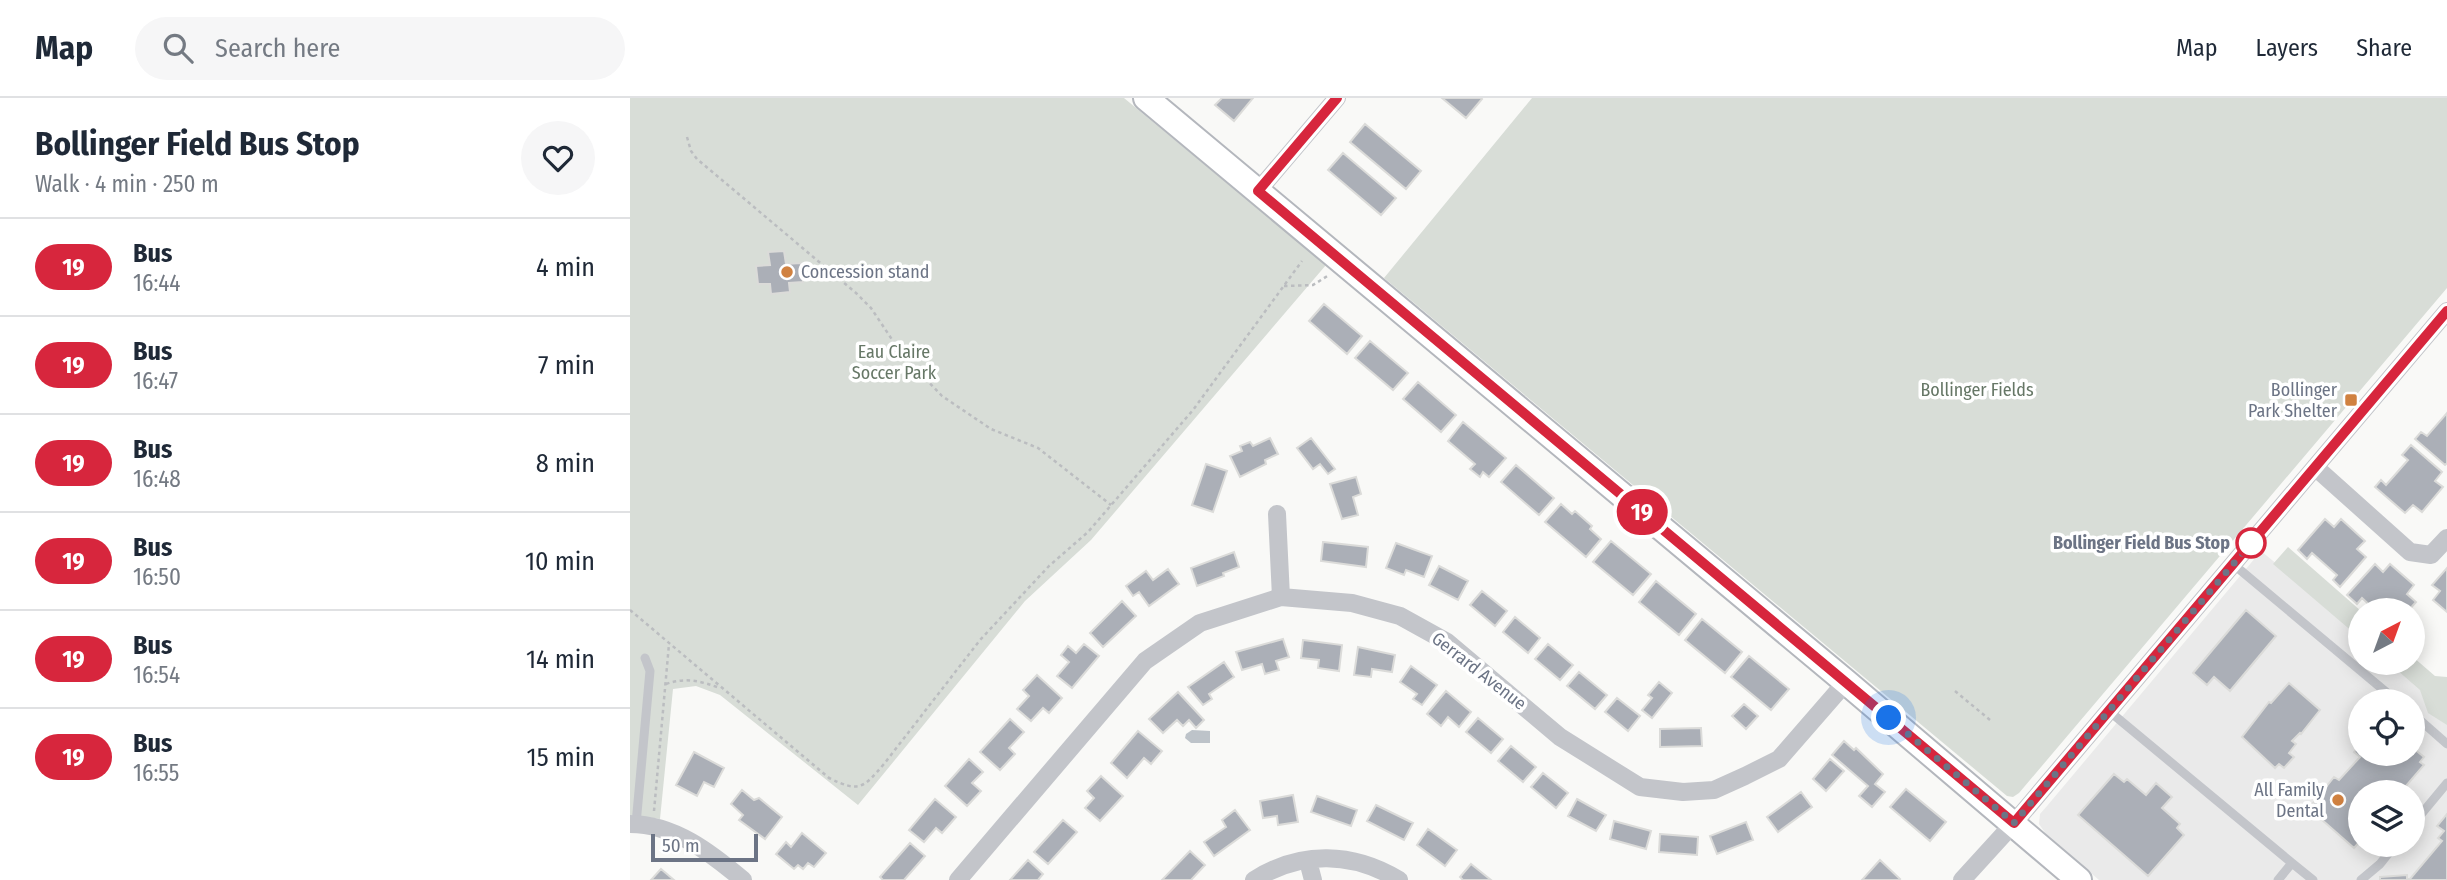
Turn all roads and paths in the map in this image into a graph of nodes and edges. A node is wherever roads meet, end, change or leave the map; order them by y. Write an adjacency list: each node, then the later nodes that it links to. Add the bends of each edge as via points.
1 (1146, 98): 4 (street)
2 (1337, 98): 4 (street)
3 (687, 137): 10 (path, via 697,159 871,308 901,353 942,396 991,429 1038,449)
4 (1258, 191): 18 (street)
5 (1302, 261): 7 (path)
6 (1329, 275): 7 (path, via 1313,285)
7 (1284, 286): 10 (path, via 1193,410)
8 (2447, 311): 9 (street)
9 (2315, 467): 12 (street, via 2410,552 2431,555); 13 (street)
10 (1111, 505): 21 (path, via 980,640 884,764 858,788 829,778)
11 (1277, 514): 14 (street)
12 (2447, 538)
13 (2233, 564): 20 (lane); 23 (street)
14 (1281, 597): 18 (street, Gerrard Avenue, via 1352,603 1400,616 1447,642 1560,737 1640,787 1714,790 1779,759); 35 (street, Gerrard Avenue, via 1200,623 1145,661)
15 (630, 610): 16 (path)
16 (669, 643): 19 (path); 21 (path)
17 (645, 658): 30 (lane, via 650,671)
18 (1846, 682): 29 (street)
19 (666, 684): 21 (path, via 681,679); 30 (path)
20 (2382, 689)
21 (724, 690)
22 (1955, 691): 24 (path)
23 (2109, 711): 29 (street); 33 (lane)
24 (1990, 720)
25 (2425, 725): 26 (lane)
26 (2447, 744)
27 (2447, 783): 28 (lane)
28 (2425, 810)
29 (2014, 823): 39 (street); 40 (street)
30 (640, 825): 34 (street, via 694,844)
31 (2386, 857): 43 (lane)
32 (1308, 861): 36 (street, via 1288,864); 37 (street); 38 (street, via 1348,859)
33 (2292, 863): 41 (lane); 42 (lane)
34 (743, 880)
35 (958, 880)
36 (1254, 880)
37 (1313, 880)
38 (1399, 880)
39 (1962, 880)
40 (2079, 880)
41 (2278, 880)
42 (2313, 880)
43 (2361, 880)

